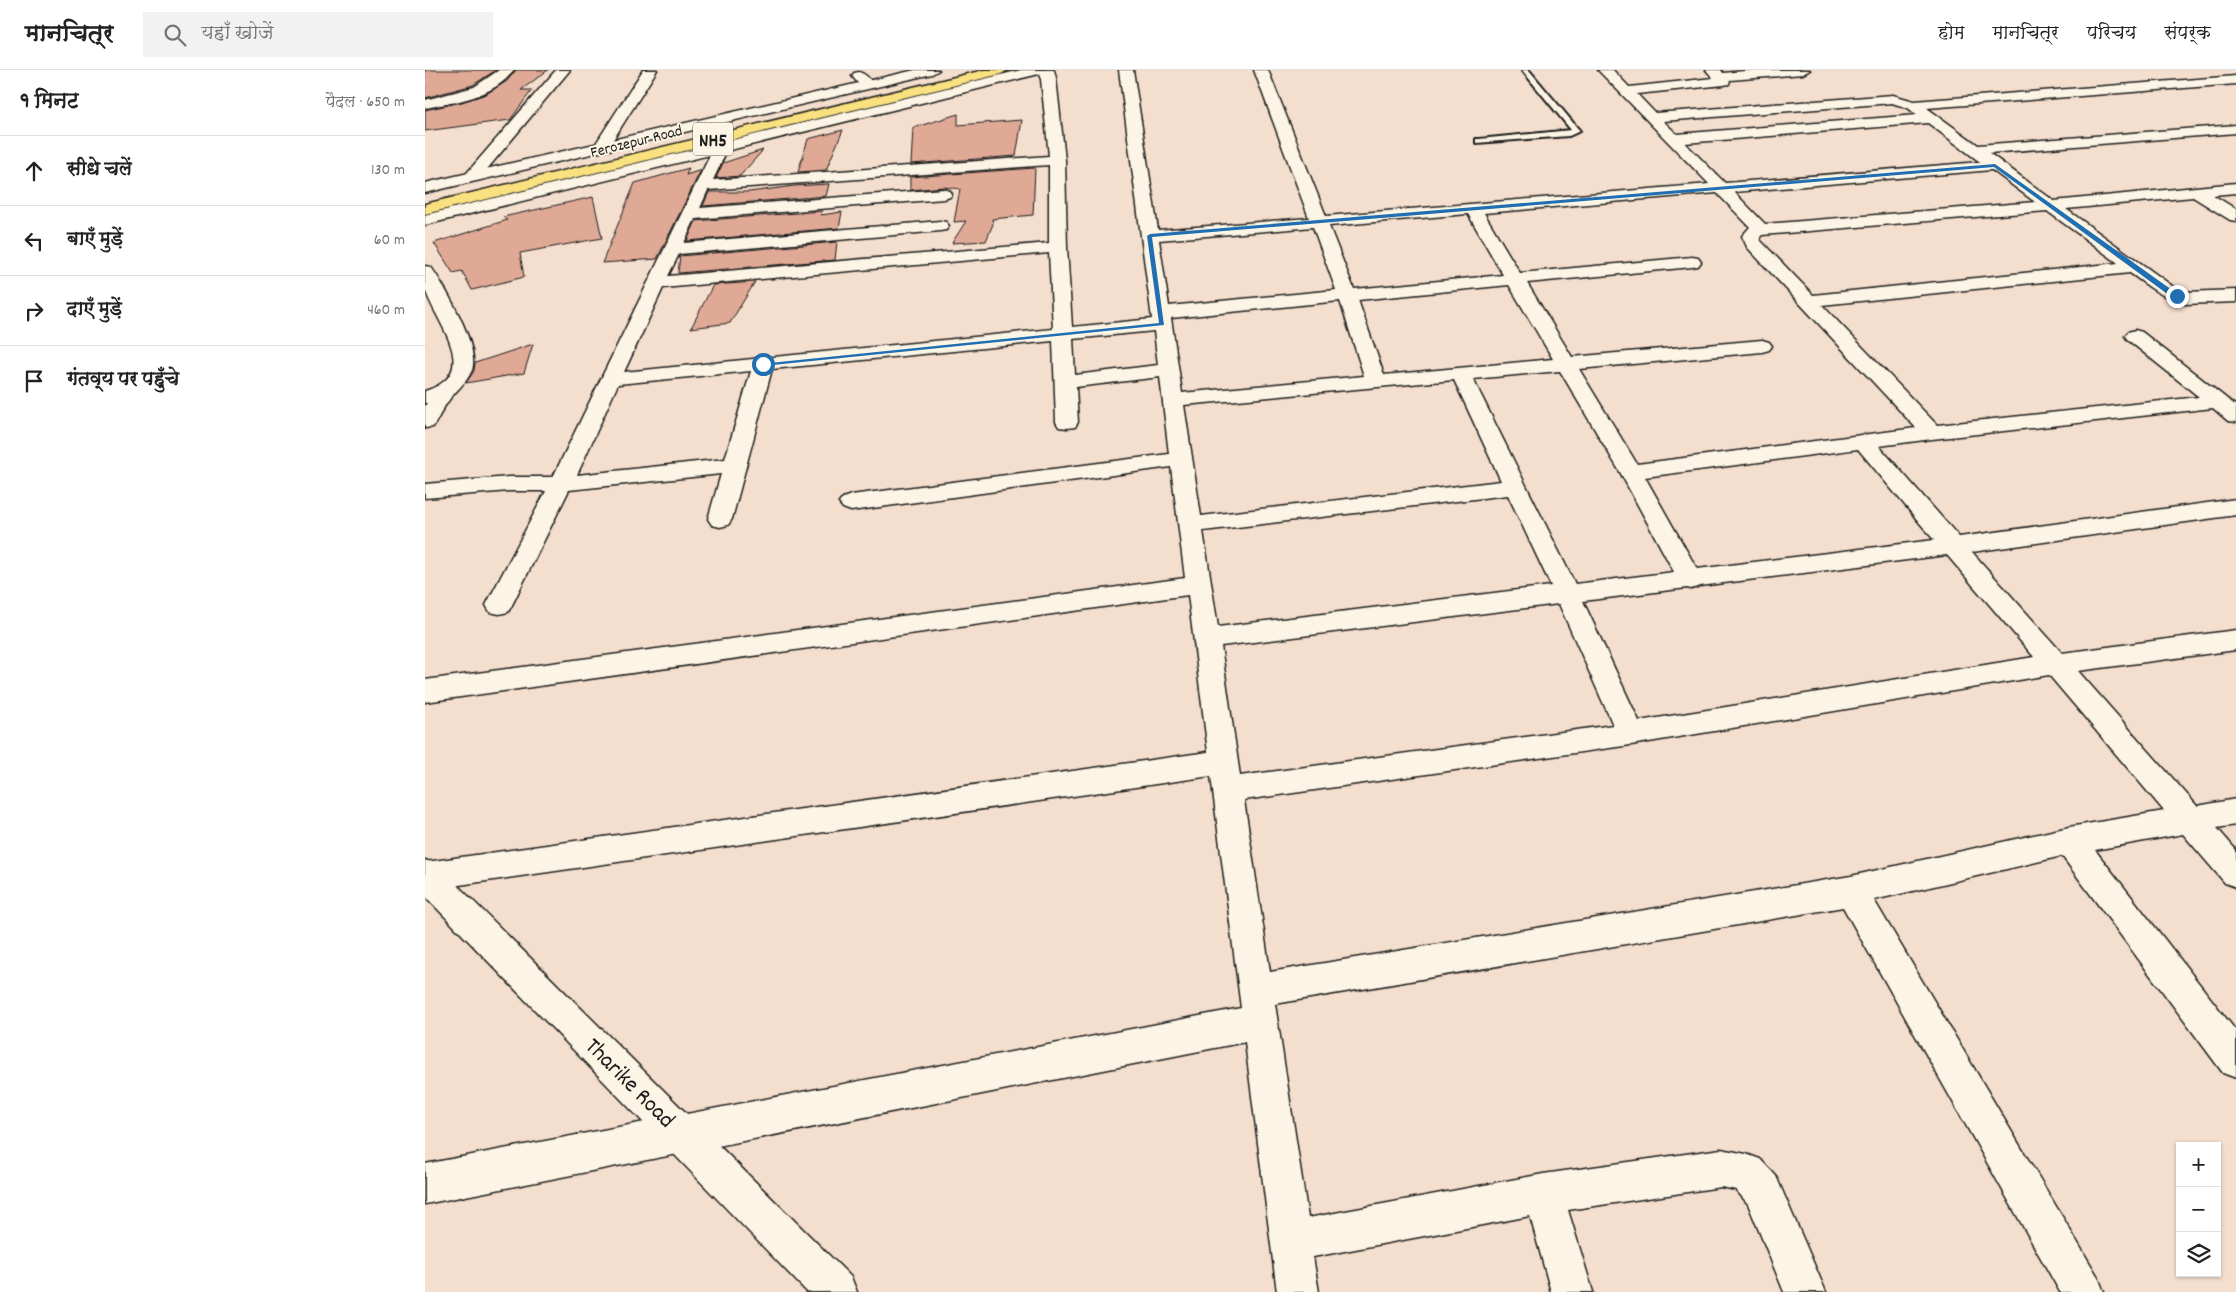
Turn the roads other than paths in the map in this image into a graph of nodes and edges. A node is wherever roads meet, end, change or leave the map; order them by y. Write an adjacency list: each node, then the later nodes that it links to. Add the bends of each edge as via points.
1 (486, 70): 17 (street)
2 (507, 70): 17 (street)
3 (563, 70): 35 (street)
4 (650, 70): 29 (street)
5 (932, 70): 29 (street, via 863,81)
6 (965, 70): 42 (highway, Ferozepur Road / NH5)
7 (1001, 70): 44 (highway, Ferozepur Road / NH5)
8 (1038, 70): 30 (street)
9 (1047, 70): 32 (street)
10 (1126, 70): 52 (street)
11 (1261, 70): 49 (street)
12 (1525, 70): 27 (lane, via 1576,131)
13 (1605, 70): 18 (street)
14 (1803, 70): 15 (street)
15 (1717, 73): 18 (street, via 1724,81)
16 (2236, 80): 20 (street)
17 (496, 82): 19 (street, via 470,94)
18 (1627, 90): 22 (street)
19 (425, 104)
20 (1913, 105): 21 (street, via 1893,99); 23 (street)
21 (1762, 109): 22 (street); 25 (street)
22 (1654, 117): 26 (street)
23 (1931, 118): 25 (street); 31 (street)
24 (2236, 128): 31 (street)
25 (1786, 130): 26 (street); 28 (street)
26 (1675, 139): 38 (street)
27 (1479, 141)
28 (1799, 141)
29 (601, 148): 35 (street)
30 (721, 148): 36 (street); 48 (street)
31 (1975, 150): 33 (street)
32 (1057, 160): 34 (street); 53 (street)
33 (1995, 165): 38 (street); 43 (street)
34 (948, 168): 36 (street); 41 (street)
35 (472, 177): 37 (street)
36 (703, 186): 46 (street)
37 (425, 188)
38 (1725, 188): 45 (street); 51 (street)
39 (2236, 188): 40 (street)
40 (2196, 192): 43 (street); 47 (street)
41 (945, 194): 46 (street); 50 (street)
42 (425, 198)
43 (2049, 206): 51 (street); 57 (street)
44 (425, 209)
45 (1473, 209): 49 (street); 59 (street)
46 (690, 214): 54 (street)
47 (2236, 216)
48 (425, 220)
49 (1319, 222): 52 (street); 61 (street)
50 (940, 226): 54 (street); 55 (street)
51 (1759, 230): 63 (street, via 1750,238)
52 (1150, 236): 66 (street)
53 (1058, 247): 55 (street); 67 (street)
54 (673, 249): 60 (street)
55 (936, 258): 60 (street)
56 (1692, 262): 59 (street)
57 (2136, 267): 62 (street, via 2177,296); 63 (street)
58 (425, 271): 64 (street)
59 (1515, 279): 61 (street); 71 (street)
60 (657, 283): 74 (street)
61 (1347, 294): 66 (street); 76 (street)
62 (2227, 297): 65 (street)
63 (1807, 301): 84 (street)
64 (434, 310): 77 (street, via 459,341 464,358 462,371)
65 (2236, 310)
66 (1161, 318): 67 (street); 72 (street)
67 (1063, 334): 70 (street); 75 (street)
68 (2135, 336): 80 (street)
69 (1761, 346): 71 (street)
70 (763, 364): 74 (street); 87 (street)
71 (1566, 364): 73 (street); 88 (street)
72 (1169, 370): 75 (street); 79 (street)
73 (1461, 374): 76 (street); 90 (street)
74 (611, 379): 89 (street)
75 (1065, 382): 83 (street)
76 (1376, 382): 79 (street)
77 (447, 390): 78 (street); 82 (street)
78 (425, 397)
79 (1173, 400): 86 (street)
80 (2217, 401): 81 (street); 84 (street)
81 (2236, 416)
82 (425, 422)
83 (1067, 422)
84 (1932, 432): 85 (street)
85 (1863, 442): 88 (street); 96 (street)
86 (1181, 459): 92 (street); 95 (street)
87 (735, 465): 89 (street); 94 (street)
88 (1631, 472): 97 (street)
89 (561, 484): 91 (street, via 509,484); 100 (street)
90 (1516, 487): 95 (street); 99 (street)
91 (425, 491)
92 (851, 503)
93 (2236, 507): 96 (street)
94 (720, 519)
95 (1190, 525): 98 (street)
96 (1953, 546): 97 (street); 103 (street)
97 (1691, 580): 99 (street)
98 (1199, 585): 101 (street); 104 (street)
99 (1567, 593): 101 (street); 105 (street)
100 (499, 604)
101 (1206, 638): 106 (street)
102 (2236, 640): 103 (street)
103 (2055, 664): 105 (street); 108 (street)
104 (425, 691)
105 (1631, 734): 106 (street)
106 (1226, 776): 111 (street); 113 (street)
107 (2236, 812): 108 (street)
108 (2191, 819): 109 (street); 110 (street)
109 (2069, 841): 112 (street); 114 (street)
110 (2236, 873)
111 (426, 875): 115 (street, Tharike Road)
112 (1851, 890): 113 (street); 123 (street)
113 (1258, 1006): 115 (street); 118 (street)
114 (2236, 1060)
115 (683, 1135): 116 (street); 119 (street, Tharike Road)
116 (425, 1184)
117 (1543, 1194): 118 (street); 121 (street); 122 (street, via 1721,1168 1745,1173 1762,1190)
118 (1291, 1242): 120 (street)
119 (836, 1292)
120 (1298, 1292)
121 (1571, 1292)
122 (1805, 1292)
123 (2083, 1292)

